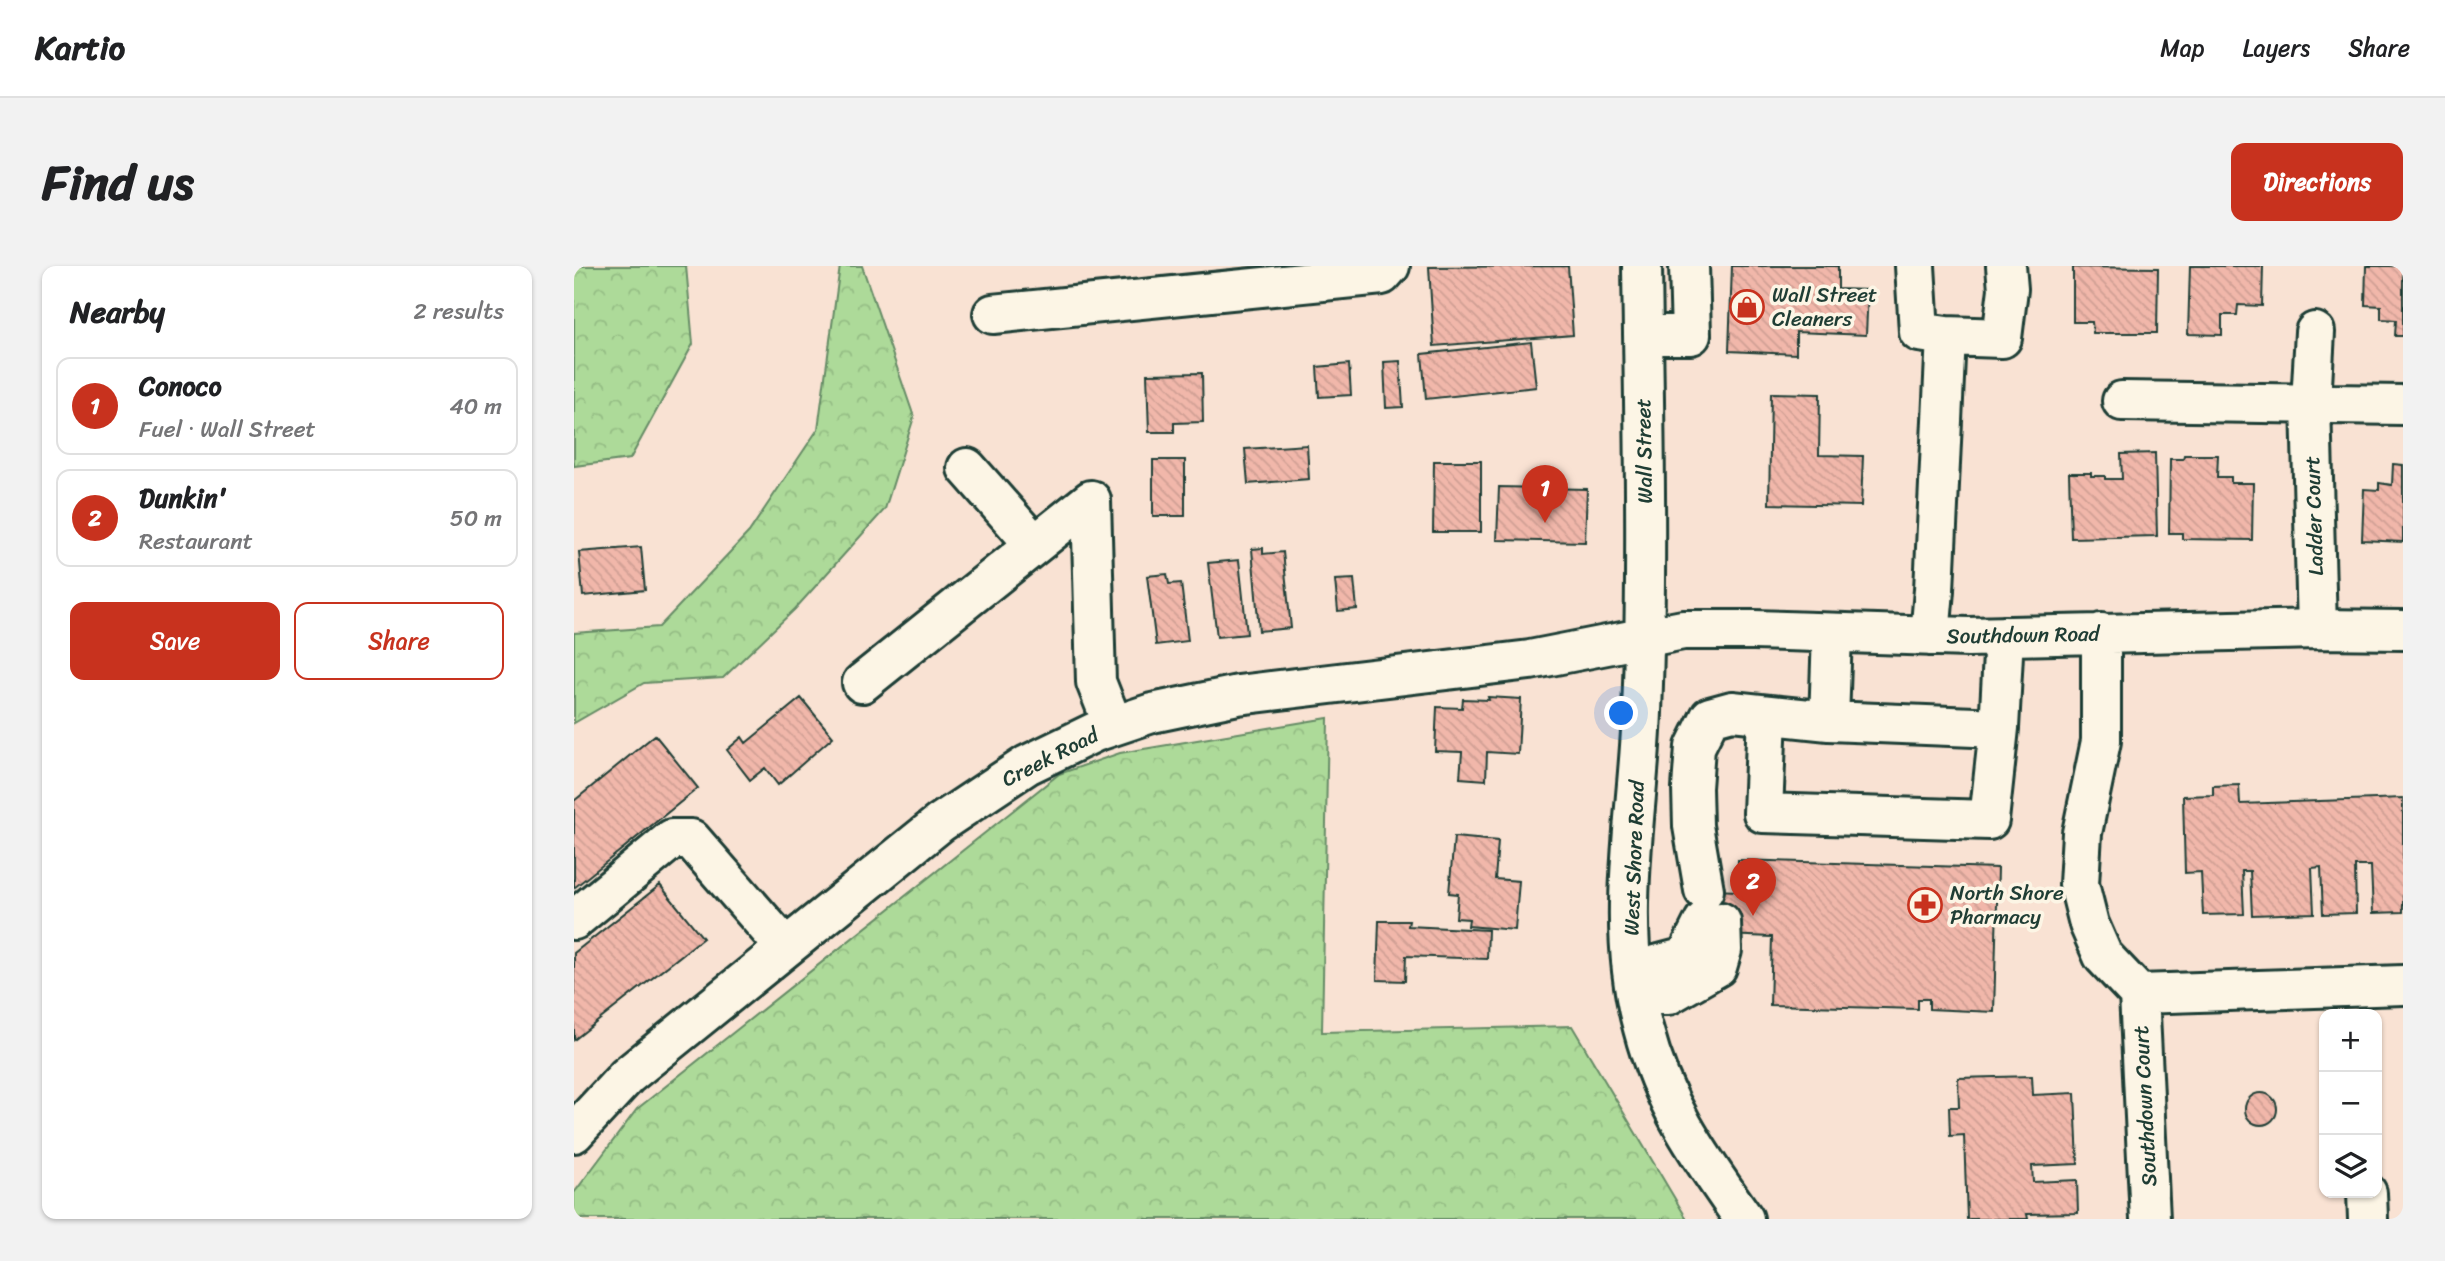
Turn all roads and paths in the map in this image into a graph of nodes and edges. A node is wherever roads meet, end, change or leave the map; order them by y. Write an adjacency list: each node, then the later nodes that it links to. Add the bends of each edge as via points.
1 (1390, 266): 6 (street, via 1382,275)
2 (1642, 266): 8 (street, Wall Street)
3 (1689, 266): 8 (street, via 1691,335)
4 (1915, 266): 9 (street, via 1919,332)
5 (2006, 266): 9 (street, via 2002,338)
6 (993, 314)
7 (2315, 332): 11 (street, Ladder Court)
8 (1643, 335): 21 (street, Wall Street)
9 (1946, 335): 19 (street)
10 (2122, 401): 11 (street)
11 (2311, 403): 12 (street); 15 (street, Ladder Court)
12 (2403, 405)
13 (967, 468): 14 (street)
14 (1034, 544): 22 (street); 25 (street, via 1091,500 1096,682)
15 (2316, 629): 16 (street, Southdown Road); 18 (street, Southdown Road)
16 (2403, 630)
17 (1832, 633): 19 (street, Southdown Road); 21 (street, Southdown Road, via 1683,630); 24 (street)
18 (2101, 633): 20 (street, Southdown Road); 31 (street, via 2101,741 2082,833 2079,884 2088,924 2103,956)
19 (1930, 636): 20 (street, Southdown Road)
20 (2004, 636): 26 (street)
21 (1644, 637): 25 (street, Creek Road, via 1530,660 1207,700); 29 (street, West Shore Road, via 1629,891)
22 (862, 683)
23 (1767, 715): 24 (street); 26 (street, via 1763,813 1989,820); 29 (street, via 1732,711 1710,717 1695,747 1693,826 1722,950 1717,967 1668,995)
24 (1829, 721): 26 (street)
25 (1114, 725): 28 (street, Creek Road, via 1027,765 972,800)
26 (1999, 728)
27 (574, 920): 28 (street, via 672,839 691,839)
28 (785, 947): 33 (street, Creek Road, via 627,1076)
29 (1635, 983): 35 (street, West Shore Road, via 1642,1026 1672,1108)
30 (2403, 985): 32 (street)
31 (2139, 994): 32 (street); 36 (street, Southdown Court)
32 (2360, 1001)
33 (574, 1133)
34 (2367, 1198): 37 (street)
35 (1744, 1219)
36 (2150, 1219)
37 (2368, 1219)

